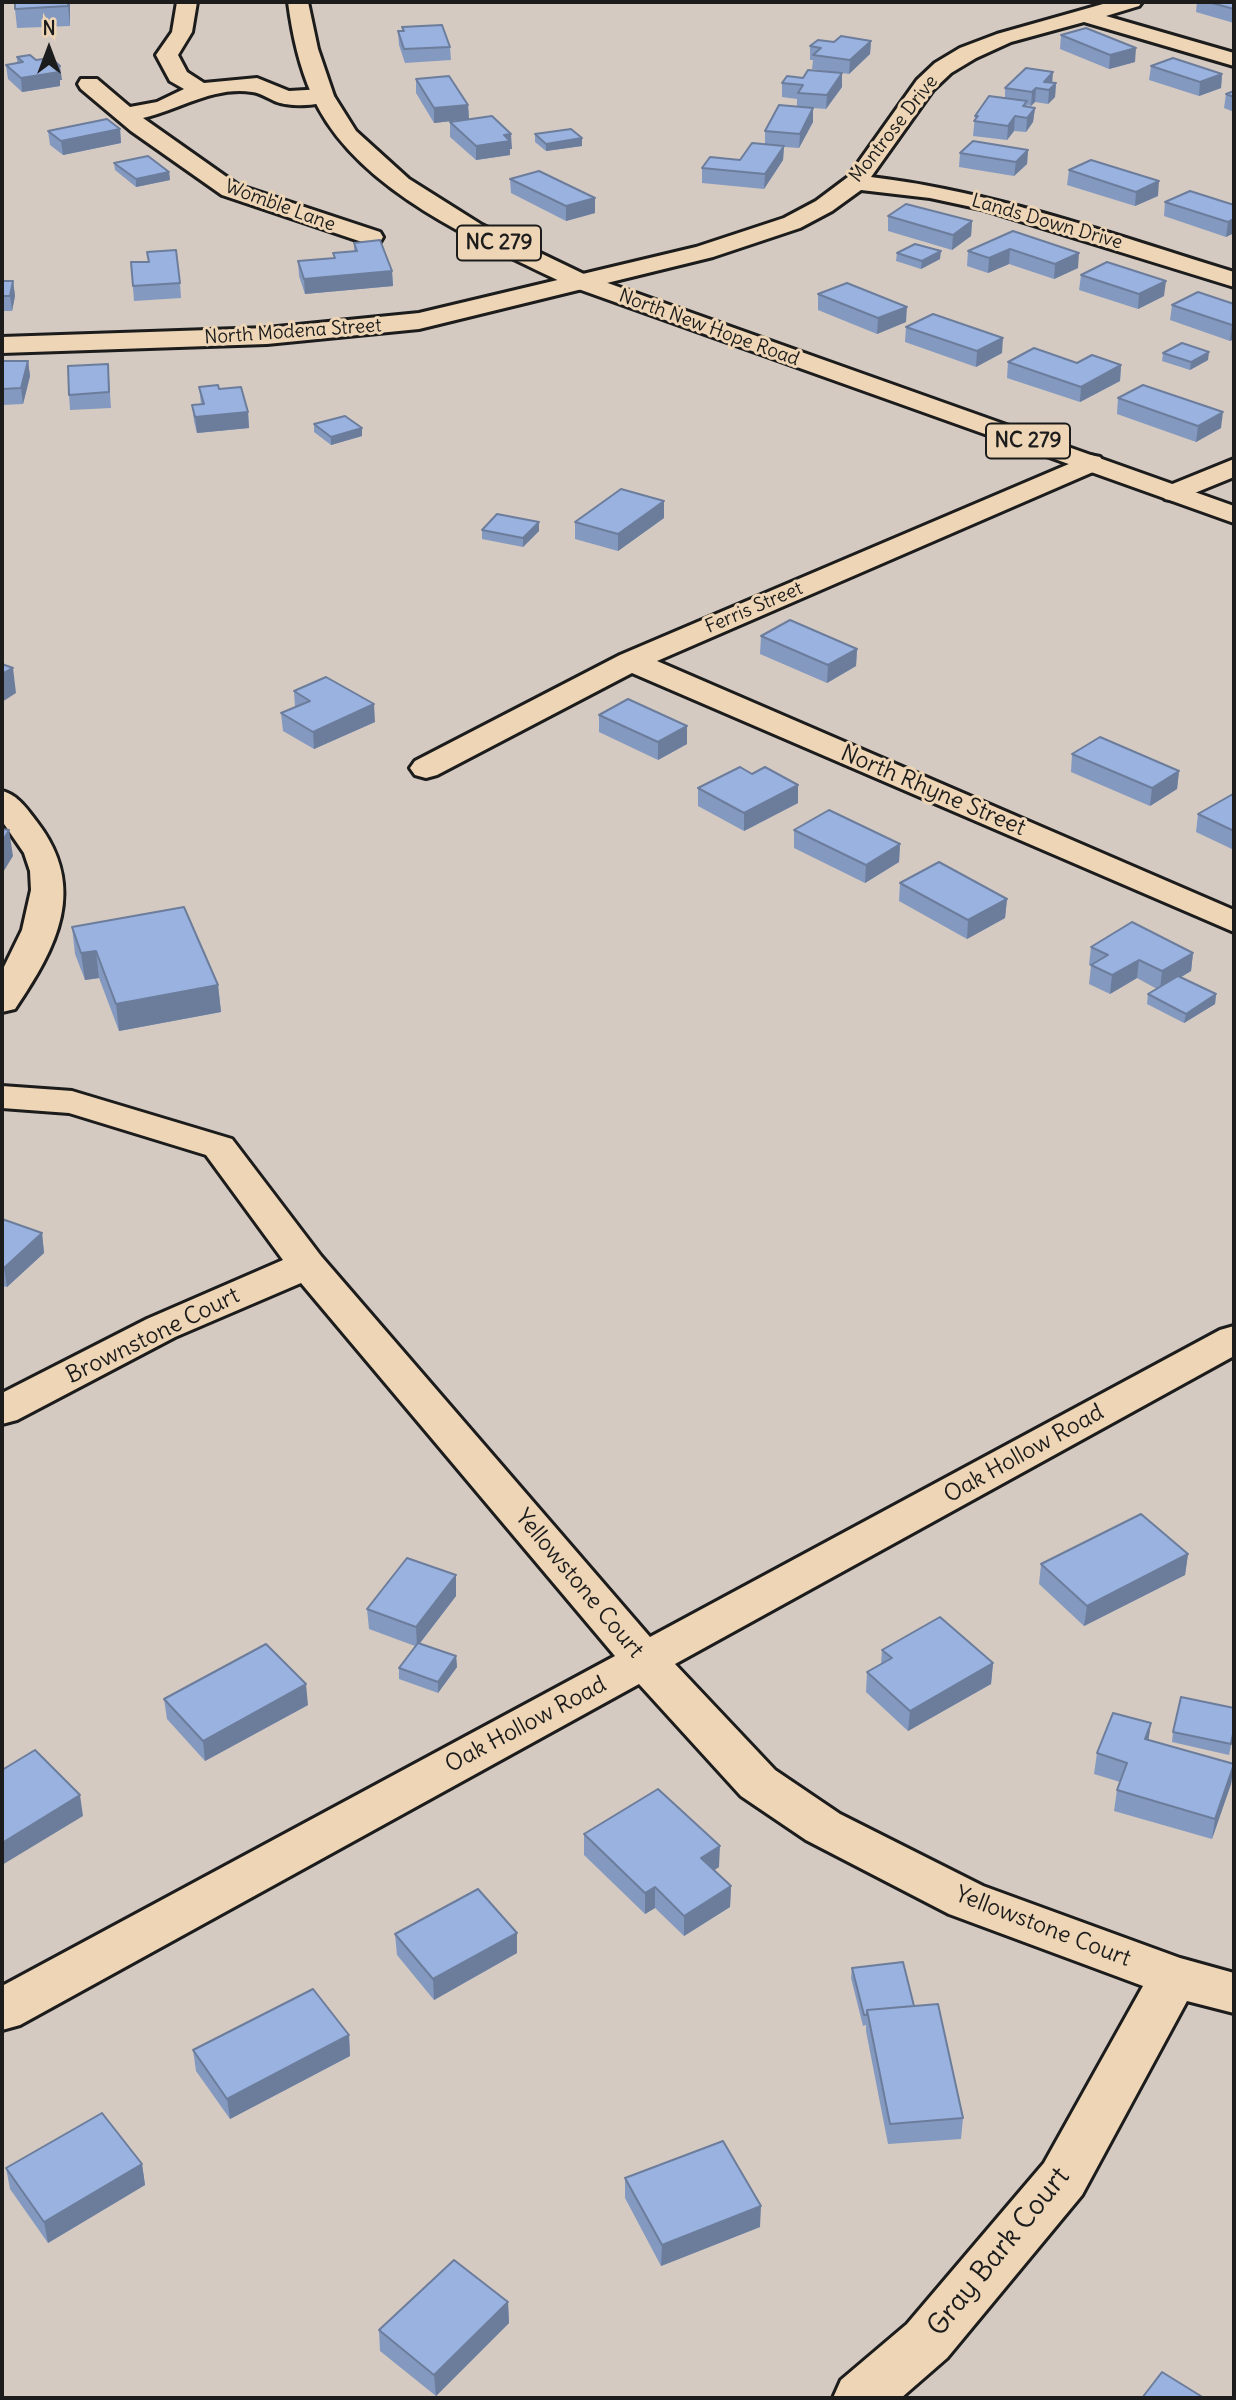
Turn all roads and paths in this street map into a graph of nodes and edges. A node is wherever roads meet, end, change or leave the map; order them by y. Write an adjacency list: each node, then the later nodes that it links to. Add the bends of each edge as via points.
1 (187, 2): 8 (street, via 181,32 167,55 178,76)
2 (298, 2): 9 (street, North New Hope Road / NC 279)
3 (1132, 2): 5 (street, Montrose Drive)
4 (1048, 5): 5 (street)
5 (1082, 15): 6 (street); 11 (street, Montrose Drive, via 1004,38 943,68 925,85)
6 (1234, 60)
7 (89, 84): 10 (street, Womble Lane)
8 (200, 90): 9 (street, via 257,85 286,98); 10 (street, via 163,107)
9 (323, 96): 14 (street, North New Hope Road / NC 279, via 347,135 401,184 474,230)
10 (128, 114): 12 (street, Womble Lane, via 230,190)
11 (856, 182): 13 (street, Lands Down Drive, via 986,203); 14 (street, Montrose Drive, via 792,223 660,264)
12 (371, 237)
13 (1234, 280)
14 (579, 281): 15 (street, North Modena Street, via 482,308 347,330); 16 (street, North New Hope Road / NC 279)
15 (2, 345)
16 (1090, 463): 18 (street, North New Hope Road / NC 279); 20 (street, Ferris Street)
17 (1234, 467): 18 (street)
18 (1175, 493): 19 (street, North New Hope Road / NC 279)
19 (1234, 515)
20 (631, 660): 21 (street, Ferris Street); 23 (street, North Rhyne Street)
21 (426, 768)
22 (2, 801): 24 (street, via 43,855 49,891 36,935)
23 (1234, 922)
24 (2, 1001)
25 (2, 1097): 26 (street, Yellowstone Court, via 72,1102 219,1147)
26 (307, 1265): 28 (street, Brownstone Court, via 160,1328); 29 (street, Yellowstone Court)
27 (1234, 1339): 29 (street, Oak Hollow Road)
28 (2, 1410)
29 (645, 1661): 30 (street, Yellowstone Court, via 758,1783 823,1827 966,1900); 32 (street, Oak Hollow Road)
30 (1174, 1978): 31 (street, Yellowstone Court); 33 (street, Gray Bark Court, via 1063,2179 928,2341)
31 (1234, 1993)
32 (2, 2010)
33 (861, 2398)

